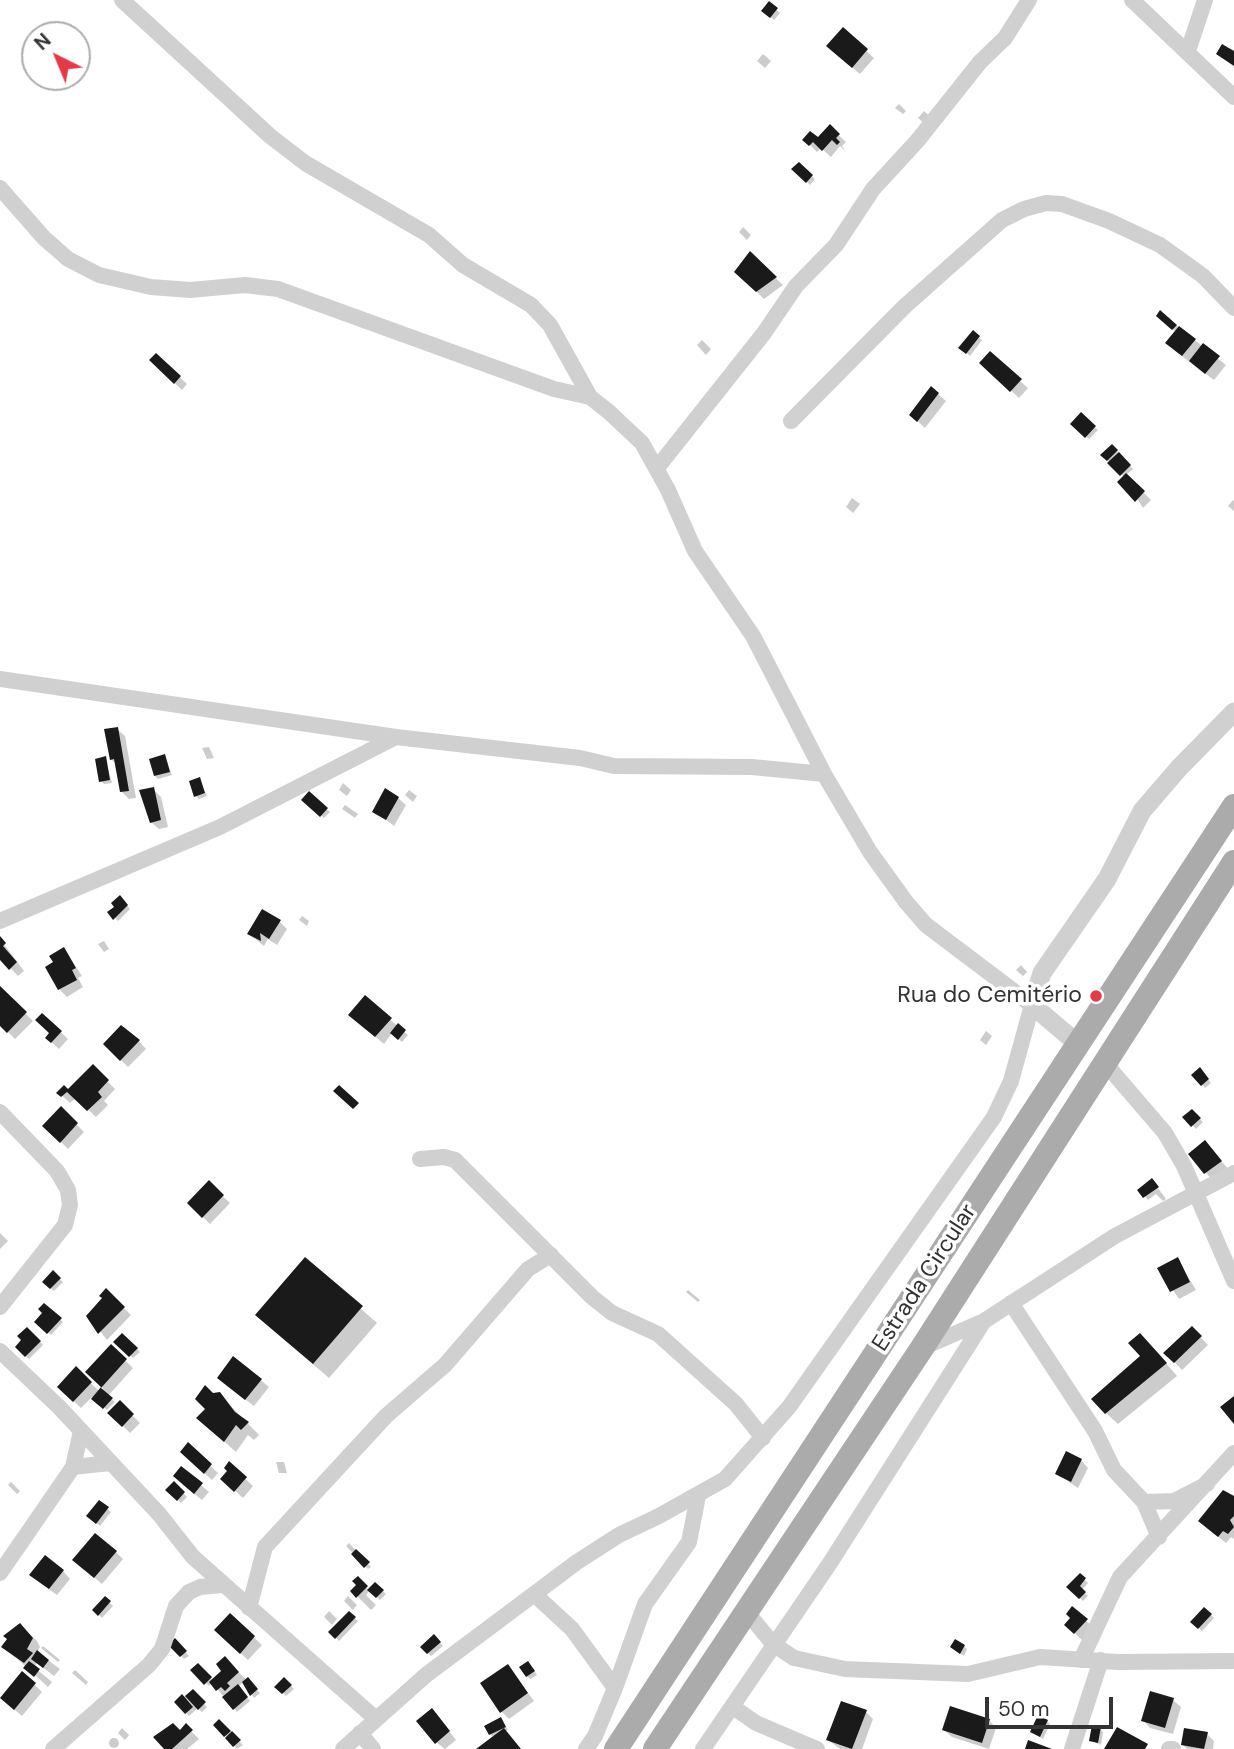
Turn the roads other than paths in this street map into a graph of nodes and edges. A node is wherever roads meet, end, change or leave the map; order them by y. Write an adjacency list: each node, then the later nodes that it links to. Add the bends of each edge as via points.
1 (122, 0): 9 (street, via 305,163 429,235 463,265 531,305 550,325)
2 (1029, 0): 11 (street, via 1005,38 873,189 836,245 796,286)
3 (1132, 0): 5 (street)
4 (1205, 0): 5 (street)
5 (1188, 51): 6 (street)
6 (1234, 97)
7 (0, 188): 9 (street, via 44,238 68,259 99,275 151,288 245,285 278,289 554,389)
8 (1234, 307): 10 (street, via 1203,276 1160,245 1062,204 1035,206 1002,220 988,232 905,306)
9 (590, 397): 11 (street, via 642,443)
10 (791, 421)
11 (657, 468): 15 (street, via 695,551 753,636)
12 (0, 679): 14 (street)
13 (1234, 712): 19 (street, via 1142,811 1107,879 1042,973)
14 (396, 737): 15 (street, via 614,766 752,767); 18 (street, via 220,827)
15 (824, 774): 19 (street, via 870,852 919,917)
16 (1234, 806): 20 (main road, Estrada Circular)
17 (1234, 862): 21 (main road, Estrada Circular)
18 (0, 920)
19 (1032, 1005): 20 (street); 34 (street, via 1011,1081 994,1117)
20 (1079, 1044): 59 (main road, Estrada Circular)
21 (1104, 1062): 25 (street, via 1165,1133); 31 (main road, Estrada Circular)
22 (0, 1112): 29 (street, via 57,1171 70,1205 65,1225)
23 (420, 1159): 26 (street, via 455,1160)
24 (1234, 1173): 25 (street)
25 (1195, 1193): 27 (street); 28 (street, via 1115,1236)
26 (551, 1255): 34 (street, via 612,1312 658,1334 736,1404); 45 (street, via 528,1269 446,1365 386,1416 265,1547)
27 (1234, 1281)
28 (1011, 1303): 30 (street); 40 (street, via 1095,1431 1114,1469)
29 (0, 1307)
30 (984, 1321): 31 (street); 47 (street)
31 (922, 1348): 46 (main road, Estrada Circular)
32 (0, 1351): 33 (street)
33 (81, 1431): 36 (street); 37 (street)
34 (763, 1438): 39 (street, via 725,1479)
35 (1234, 1453): 38 (street)
36 (110, 1463): 37 (street); 43 (street)
37 (73, 1467): 42 (street)
38 (1207, 1484): 40 (street, via 1174,1502); 41 (street)
39 (698, 1496): 44 (street, via 618,1535); 51 (street, via 688,1542 645,1604)
40 (1144, 1502): 41 (street)
41 (1159, 1537): 48 (street, via 1120,1577)
42 (0, 1573)
43 (222, 1585): 45 (street); 55 (street, via 189,1592 176,1606 166,1641 149,1665)
44 (534, 1594): 51 (street, via 572,1629); 53 (street)
45 (249, 1608): 53 (street)
46 (746, 1611): 47 (street); 60 (main road, Estrada Circular)
47 (774, 1644): 48 (street, via 794,1658 819,1665 873,1671 968,1674 1040,1657); 52 (street)
48 (1081, 1660): 49 (street)
49 (1101, 1660): 50 (street); 63 (street)
50 (1234, 1661)
51 (615, 1688): 58 (street)
52 (733, 1707): 61 (street); 62 (street, via 756,1723)
53 (376, 1719): 54 (street)
54 (360, 1733): 56 (street); 57 (street)
55 (53, 1749)
56 (343, 1749)
57 (373, 1749)
58 (586, 1749)
59 (615, 1749)
60 (655, 1749)
61 (703, 1749)
62 (817, 1749)
63 (1072, 1749)

